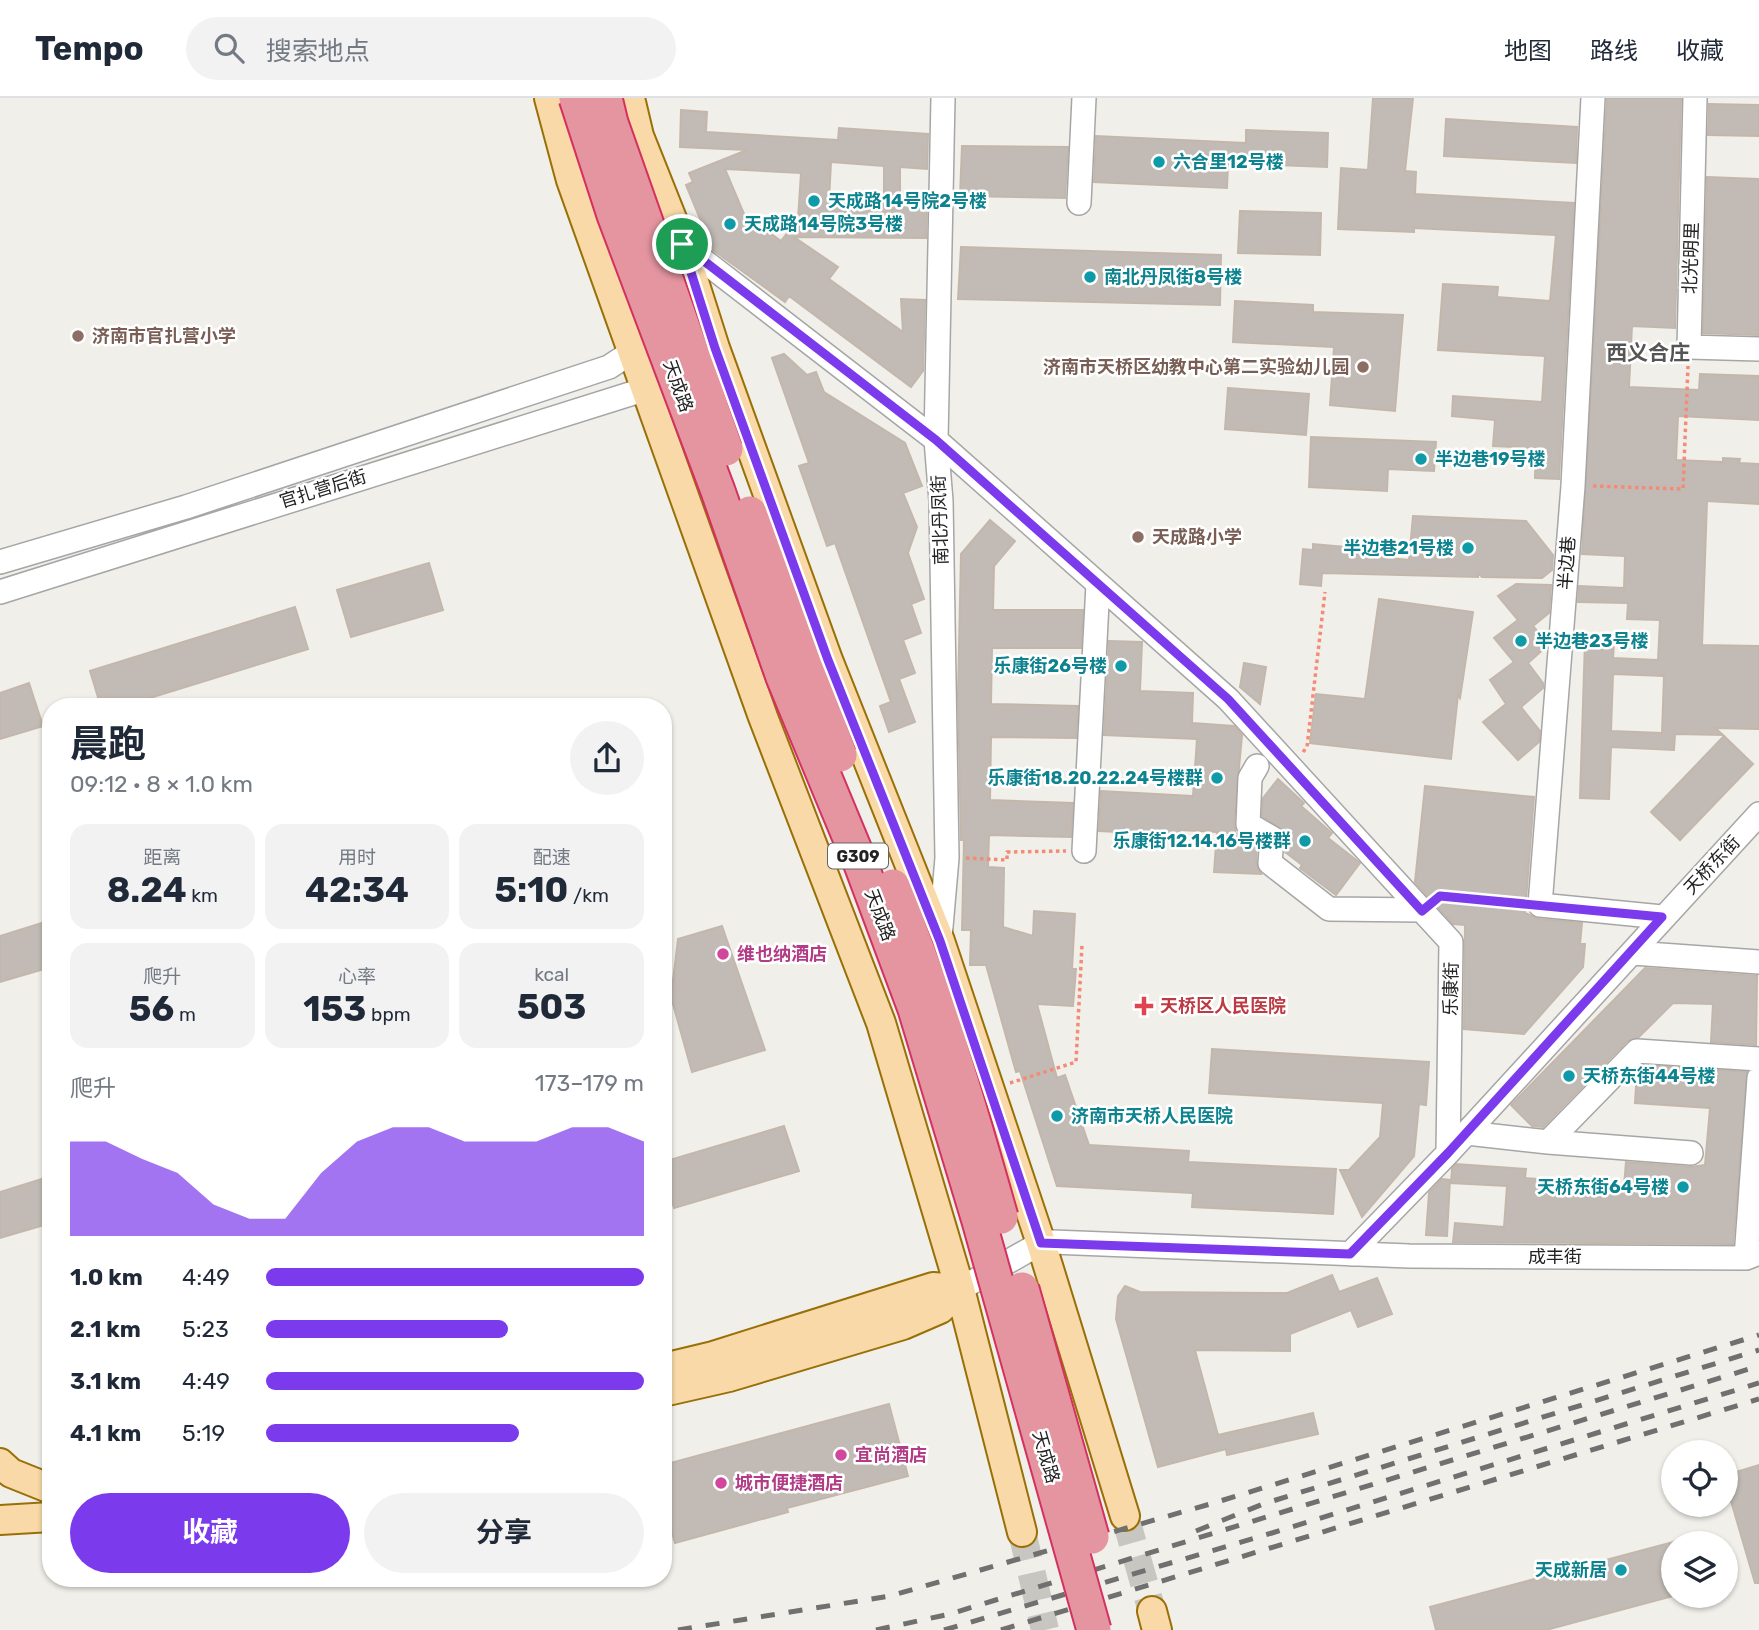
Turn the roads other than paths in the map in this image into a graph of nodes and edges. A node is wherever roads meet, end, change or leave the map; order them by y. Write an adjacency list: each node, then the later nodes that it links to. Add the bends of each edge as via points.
1 (549, 98): 12 (main road, 天成路, via 571,180)
2 (576, 98): 44 (highway, 天成路 / G309, bridge, via 614,215 783,677 915,1009)
3 (605, 98): 45 (highway, 天成路 / G309, bridge, via 718,426 829,727 925,963)
4 (630, 98): 10 (main road, via 639,136)
5 (943, 98): 14 (street, 南北丹凤街)
6 (1084, 98): 9 (street)
7 (1593, 98): 22 (street, 半边巷, via 1573,486 1541,905)
8 (1695, 98): 11 (street, 北光明里, via 1689,347)
9 (1079, 203)
10 (682, 244): 14 (street, 乐康街); 23 (main road, via 828,660)
11 (1759, 349)
12 (632, 352): 13 (main road, 天成路); 15 (street, 官扎营后街, via 609,367 199,503)
13 (646, 389): 17 (street, 官扎营后街); 35 (main road, 天成路, via 763,717 881,1023)
14 (936, 440): 16 (street, 乐康街); 23 (street, 南北丹凤街, via 947,858)
15 (0, 562)
16 (1098, 584): 20 (street); 21 (street, 乐康街, via 1228,699)
17 (0, 592)
18 (1257, 766): 21 (street, via 1250,778 1248,824 1272,838 1270,863 1329,909)
19 (1759, 814): 22 (street, 天桥东街)
20 (1084, 851)
21 (1422, 911): 30 (street, 乐康街, via 1451,942)
22 (1662, 917): 24 (street, 天桥东街)
23 (940, 941): 32 (main road)
24 (1633, 953): 25 (street); 28 (street, 天桥东街)
25 (1759, 961)
26 (1759, 1059): 29 (street, via 1637,1051)
27 (1759, 1078): 34 (street)
28 (1466, 1133): 29 (street); 30 (street, 天桥东街)
29 (1548, 1142): 31 (street)
30 (1448, 1153): 33 (street, 天桥东街)
31 (1692, 1153)
32 (1041, 1243): 33 (street, 成丰街); 35 (street); 40 (main road)
33 (1350, 1254): 34 (street, 成丰街)
34 (1753, 1255)
35 (960, 1289): 36 (main road, via 933,1287); 37 (main road, via 940,1309 903,1325); 43 (main road, 天成路)
36 (672, 1366)
37 (672, 1390)
38 (0, 1462): 39 (main road, via 11,1473)
39 (42, 1485)
40 (1125, 1516)
41 (42, 1518): 42 (main road)
42 (0, 1520)
43 (1021, 1532)
44 (1094, 1630)
45 (1118, 1630)

